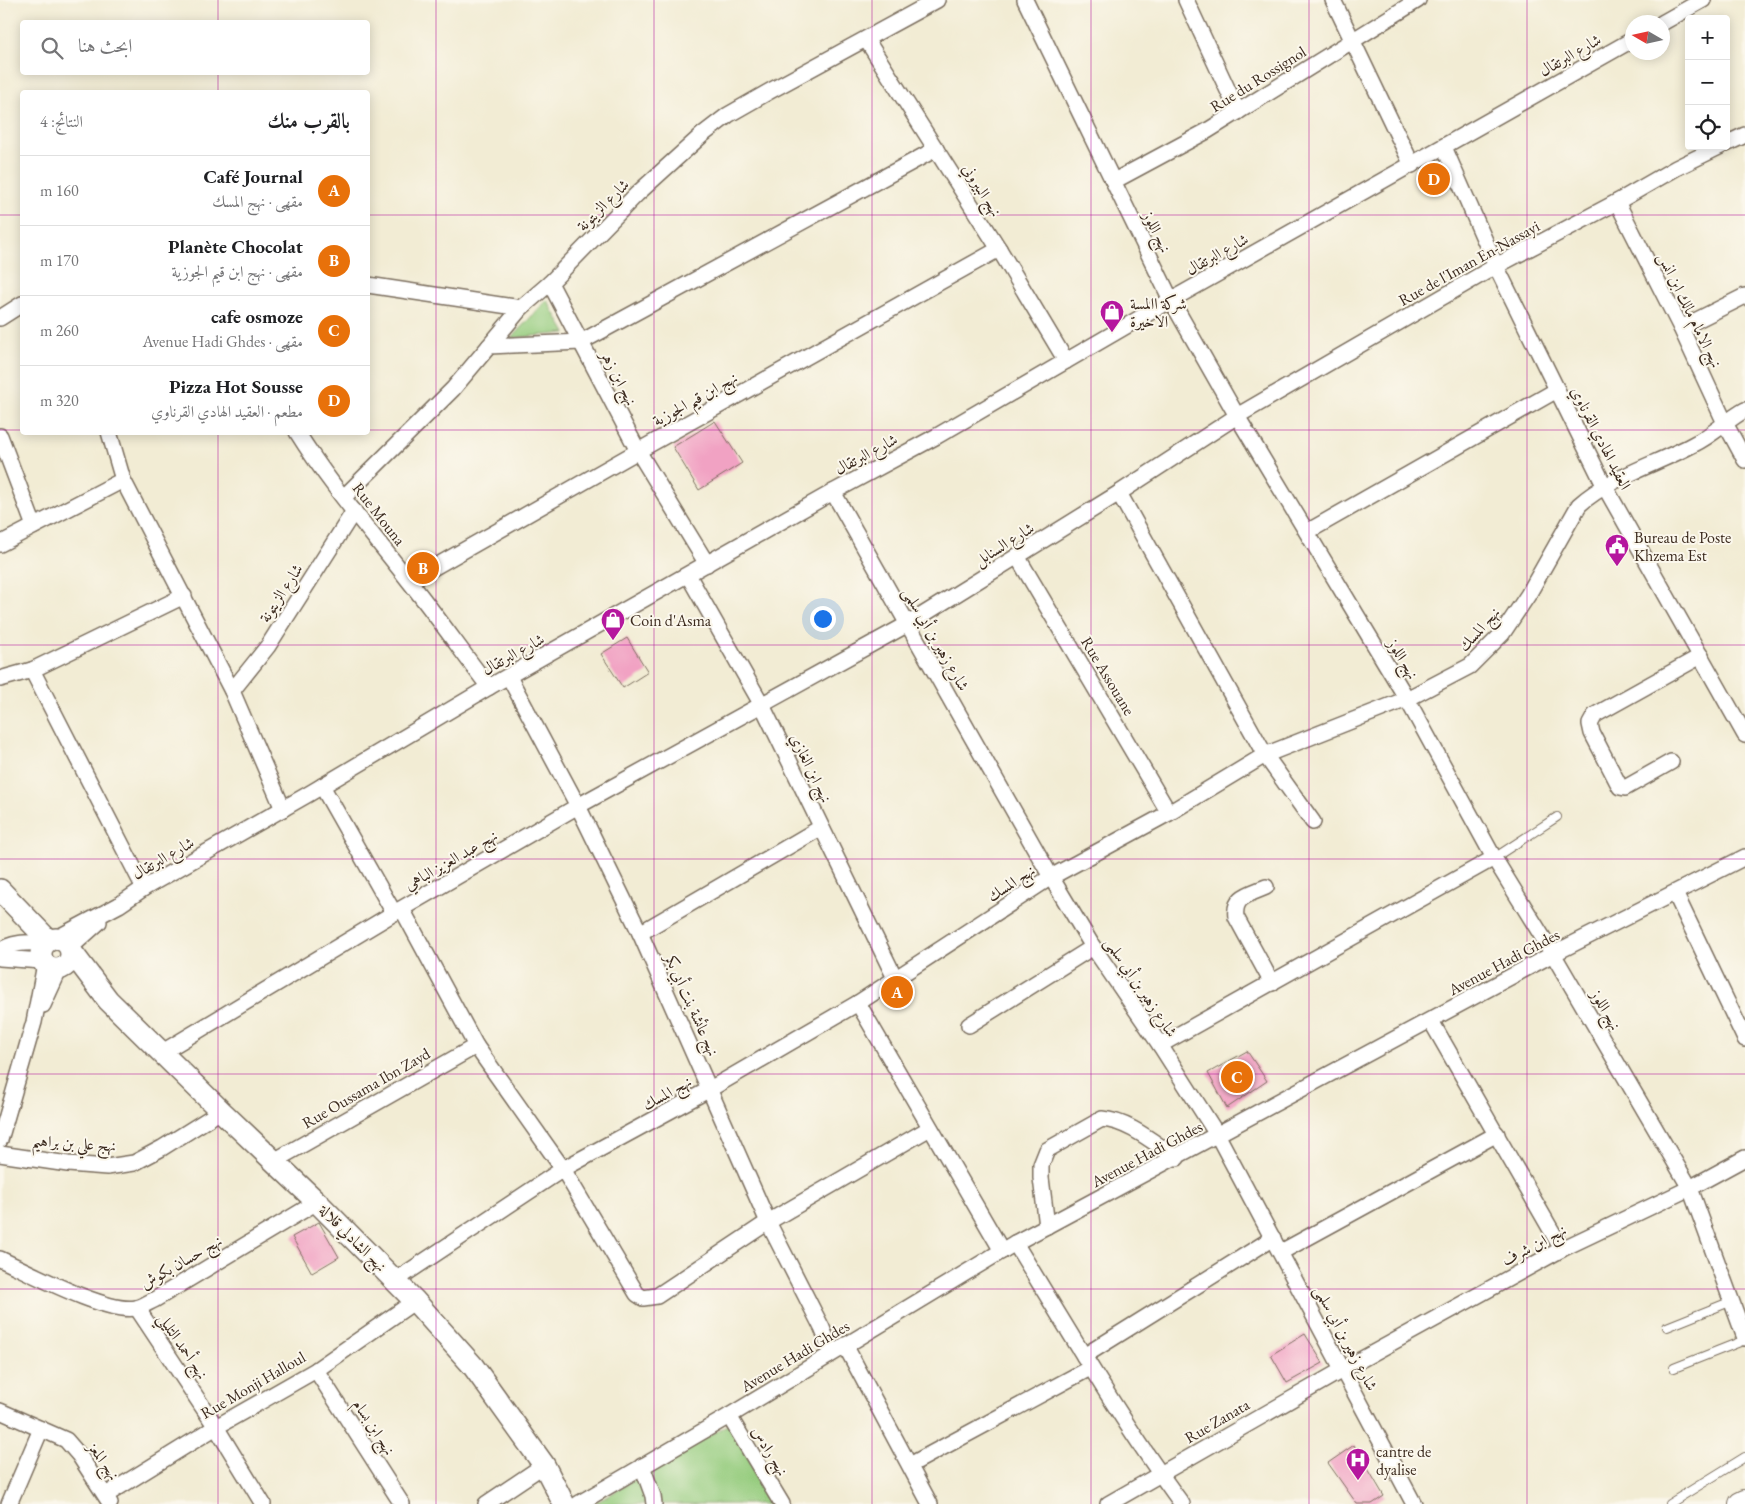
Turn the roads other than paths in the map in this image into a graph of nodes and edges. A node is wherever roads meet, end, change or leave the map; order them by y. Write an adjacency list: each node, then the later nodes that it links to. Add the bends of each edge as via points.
1 (936, 0): 8 (street, شارع الزيتونة)
2 (1025, 0): 18 (street, نهج اللوز)
3 (1186, 0): 11 (street)
4 (1333, 0): 9 (street)
5 (1418, 0): 9 (street, Rue du Rossignol)
6 (1703, 0): 7 (street)
7 (1670, 19)
8 (866, 39): 15 (street, نهج البيروني); 22 (street, شارع الزيتونة, via 753,100 702,135)
9 (1353, 41): 11 (street, Rue du Rossignol); 17 (street)
10 (1625, 44): 14 (street, شارع البرتقال)
11 (1238, 112): 18 (street, Rue du Rossignol)
12 (1745, 135): 13 (street)
13 (1730, 142)
14 (1444, 147): 17 (street, شارع البرتقال); 21 (street, العقيد الهادي القرناوي)
15 (936, 149): 20 (street, نهج البيروني); 30 (street)
16 (1713, 150): 19 (street, Rue de l'Iman En-Nassayi)
17 (1412, 164): 25 (street, شارع البرتقال)
18 (1114, 182): 25 (street, نهج اللوز)
19 (1617, 202): 21 (street, Rue de l'Iman En-Nassayi); 29 (street, نهج الامام مالك ابن انس)
20 (999, 249): 32 (street, نهج البيروني); 40 (street, نهج ابن قيم الجوزية)
21 (1496, 266): 33 (street, العقيد الهادي القرناوي); 35 (street, Rue de l'Iman En-Nassayi)
22 (550, 283): 27 (street, شارع الزيتونة); 30 (street, نهج ابن زهر)
23 (370, 285): 27 (street)
24 (1745, 296): 29 (street)
25 (1171, 300): 32 (street, شارع البرتقال); 35 (street, نهج اللوز)
26 (20, 305): 28 (street)
27 (521, 308): 31 (street, شارع الزيتونة)
28 (0, 318)
29 (1681, 328): 36 (street, نهج الامام مالك ابن انس)
30 (581, 342): 31 (street); 40 (street, نهج ابن زهر)
31 (489, 346): 46 (street, شارع الزيتونة, via 454,388)
32 (1066, 361): 44 (street, شارع البرتقال)
33 (1557, 390): 43 (street, العقيد الهادي القرناوي); 49 (street)
34 (1745, 410): 36 (street, نهج المسك)
35 (1237, 416): 45 (street, Rue de l'Iman En-Nassayi); 49 (street, نهج اللوز)
36 (1725, 423): 41 (street, نهج الامام مالك ابن انس); 43 (street, نهج المسك, via 1696,443)
37 (110, 435): 42 (street)
38 (299, 435): 46 (street, Rue Mouna)
39 (0, 436): 48 (street)
40 (638, 451): 52 (street, نهج ابن زهر); 54 (street, نهج ابن قيم الجوزية)
41 (1745, 460)
42 (123, 480): 48 (street); 55 (street)
43 (1605, 487): 57 (street, العقيد الهادي القرناوي); 63 (street, نهج المسك, via 1579,505 1502,634 1470,666)
44 (833, 492): 52 (street, شارع البرتقال); 56 (street, شارع زهير بن أبي سلمى)
45 (1119, 493): 51 (street, شارع السنابل); 67 (street)
46 (344, 497): 47 (street, Rue Mouna)
47 (354, 512): 54 (street, Rue Mouna); 62 (street, شارع الزيتونة, via 268,646)
48 (34, 526): 50 (street)
49 (1307, 532): 63 (street, نهج اللوز)
50 (0, 544)
51 (1017, 556): 56 (street, شارع السنابل); 72 (street, Rue Assouane)
52 (707, 564): 53 (street, شارع البرتقال)
53 (688, 575): 59 (street, شارع البرتقال); 64 (street, نهج ابن الغازي)
54 (410, 581): 61 (street, Rue Mouna)
55 (184, 596): 58 (street); 62 (street)
56 (908, 624): 64 (street, شارع السنابل); 78 (street, شارع زهير بن أبي سلمى)
57 (1701, 656): 65 (street, العقيد الهادي القرناوي); 68 (street, via 1596,716 1590,724 1620,787 1625,788)
58 (32, 670): 60 (street); 80 (street)
59 (509, 677): 61 (street, شارع البرتقال); 70 (street, نهج عائشة بنت أبي بكر)
60 (0, 679)
61 (489, 687): 69 (street, شارع البرتقال)
62 (232, 690): 71 (street)
63 (1407, 700): 67 (street, نهج المسك); 77 (street, نهج اللوز)
64 (762, 704): 70 (street, نهج عبد العزيز الباهي); 75 (street, نهج ابن الغازي)
65 (1741, 716): 66 (street, العقيد الهادي القرناوي)
66 (1745, 735)
67 (1265, 754): 72 (street, نهج المسك); 74 (street)
68 (1671, 762)
69 (322, 786): 71 (street, شارع البرتقال); 83 (street)
70 (578, 806): 83 (street, نهج عبد العزيز الباهي); 84 (street, نهج عائشة بنت أبي بكر)
71 (283, 809): 80 (street, شارع البرتقال)
72 (1169, 813): 78 (street, نهج المسك)
73 (1557, 817): 77 (lane)
74 (1313, 822)
75 (820, 828): 84 (street); 90 (street, نهج ابن الغازي)
76 (1745, 857): 82 (street, Avenue Hadi Ghdes)
77 (1494, 858): 88 (street, نهج اللوز); 91 (street)
78 (1051, 877): 85 (street, شارع زهير بن أبي سلمى); 90 (street, نهج المسك)
79 (1266, 886): 91 (street, via 1238,900 1235,908 1236,917)
80 (144, 888): 87 (street, شارع البرتقال)
81 (0, 890): 87 (street)
82 (1675, 893): 88 (street, Avenue Hadi Ghdes); 95 (street)
83 (398, 911): 97 (street); 98 (street, نهج عبد العزيز الباهي)
84 (640, 934): 99 (street, نهج عائشة بنت أبي بكر)
85 (1093, 947): 94 (street); 96 (street, شارع زهير بن أبي سلمى)
86 (0, 951): 87 (street, via 17,944)
87 (55, 954): 89 (street); 98 (street, نهج الشادلي قلالة, via 108,1000); 104 (street)
88 (1553, 954): 93 (street, Avenue Hadi Ghdes); 110 (street, نهج اللوز)
89 (0, 958)
90 (896, 980): 92 (street, نهج المسك)
91 (1272, 983): 96 (street)
92 (858, 1002): 99 (street, نهج المسك); 101 (street)
93 (1431, 1021): 102 (street); 103 (street, Avenue Hadi Ghdes)
94 (969, 1025)
95 (1745, 1039)
96 (1160, 1045): 103 (street, شارع زهير بن أبي سلمى)
97 (476, 1046): 108 (street, Rue Oussama Ibn Zayd); 109 (street)
98 (161, 1053): 100 (street, نهج الشادلي قلالة)
99 (710, 1089): 109 (street, نهج المسك); 112 (street, نهج عائشة بنت أبي بكر)
100 (221, 1111): 105 (street, نهج علي بن براهيم, via 134,1163 106,1167); 108 (street, نهج الشادلي قلالة)
101 (930, 1128): 112 (street); 115 (street)
102 (1497, 1134): 116 (street); 117 (street)
103 (1218, 1136): 106 (street, Avenue Hadi Ghdes); 114 (street, شارع زهير بن أبي سلمى)
104 (0, 1137)
105 (0, 1154)
106 (1177, 1158): 113 (street, Avenue Hadi Ghdes); 113 (street, via 1126,1125 1102,1119 1048,1150 1041,1165 1040,1178)
107 (1745, 1158): 110 (street, نهج ابن شرف)
108 (274, 1161): 111 (street, نهج الشادلي قلالة)
109 (563, 1169): 112 (street, via 637,1294 643,1298 657,1296); 119 (street, نهج المسك)
110 (1690, 1188): 116 (street, نهج ابن شرف); 121 (street, نهج اللوز)
111 (317, 1202): 119 (street, نهج الشادلي قلالة); 122 (street, نهج حسان بكوش)
112 (768, 1222): 125 (street, نهج عائشة بنت أبي بكر, via 822,1328)
113 (1047, 1226): 115 (street, Avenue Hadi Ghdes)
114 (1273, 1238): 117 (street, شارع زهير بن أبي سلمى); 126 (street)
115 (1009, 1247): 125 (street, Avenue Hadi Ghdes); 126 (street)
116 (1562, 1249): 128 (street, نهج ابن شرف)
117 (1281, 1252): 128 (street, شارع زهير بن أبي سلمى)
118 (0, 1259): 122 (street, نهج حسان بكوش, via 92,1300 114,1307)
119 (396, 1280): 120 (street, نهج الشادلي قلالة)
120 (415, 1301): 129 (street, Rue Monji Halloul); 135 (street, نهج الشادلي قلالة, via 472,1366)
121 (1732, 1302): 123 (lane); 124 (street, نهج اللوز)
122 (136, 1308): 132 (street, نهج أحمد التليلي)
123 (1667, 1327)
124 (1745, 1339): 127 (lane)
125 (839, 1349): 131 (street, Avenue Hadi Ghdes); 136 (street, نهج عائشة بنت أبي بكر)
126 (1087, 1362): 136 (street); 138 (street)
127 (1674, 1368)
128 (1344, 1369): 138 (street, Rue Zanata); 140 (street, شارع زهير بن أبي سلمى)
129 (316, 1370): 132 (street, Rue Monji Halloul); 144 (street, نهج ابن بسام)
130 (0, 1412): 133 (street)
131 (729, 1416): 137 (street, Avenue Hadi Ghdes); 149 (street, نهج رادس)
132 (216, 1427): 139 (street, Rue Monji Halloul); 143 (street, نهج أحمد التليلي)
133 (40, 1430): 139 (street, نهج المعز, via 66,1440); 142 (street)
134 (1745, 1457): 153 (lane)
135 (544, 1465): 145 (street); 146 (street, نهج الشادلي قلالة)
136 (910, 1465): 150 (street, نهج عائشة بنت أبي بكر)
137 (642, 1466): 147 (street, Avenue Hadi Ghdes); 148 (street)
138 (1159, 1473): 151 (street, Rue Zanata); 152 (street)
139 (108, 1500)
140 (1410, 1502)
141 (1745, 1502): 154 (main road)
142 (9, 1504)
143 (263, 1504)
144 (402, 1504)
145 (486, 1504)
146 (564, 1504)
147 (578, 1504)
148 (654, 1504)
149 (782, 1504)
150 (930, 1504)
151 (1108, 1504)
152 (1182, 1504)
153 (1669, 1504)
154 (1741, 1504)

